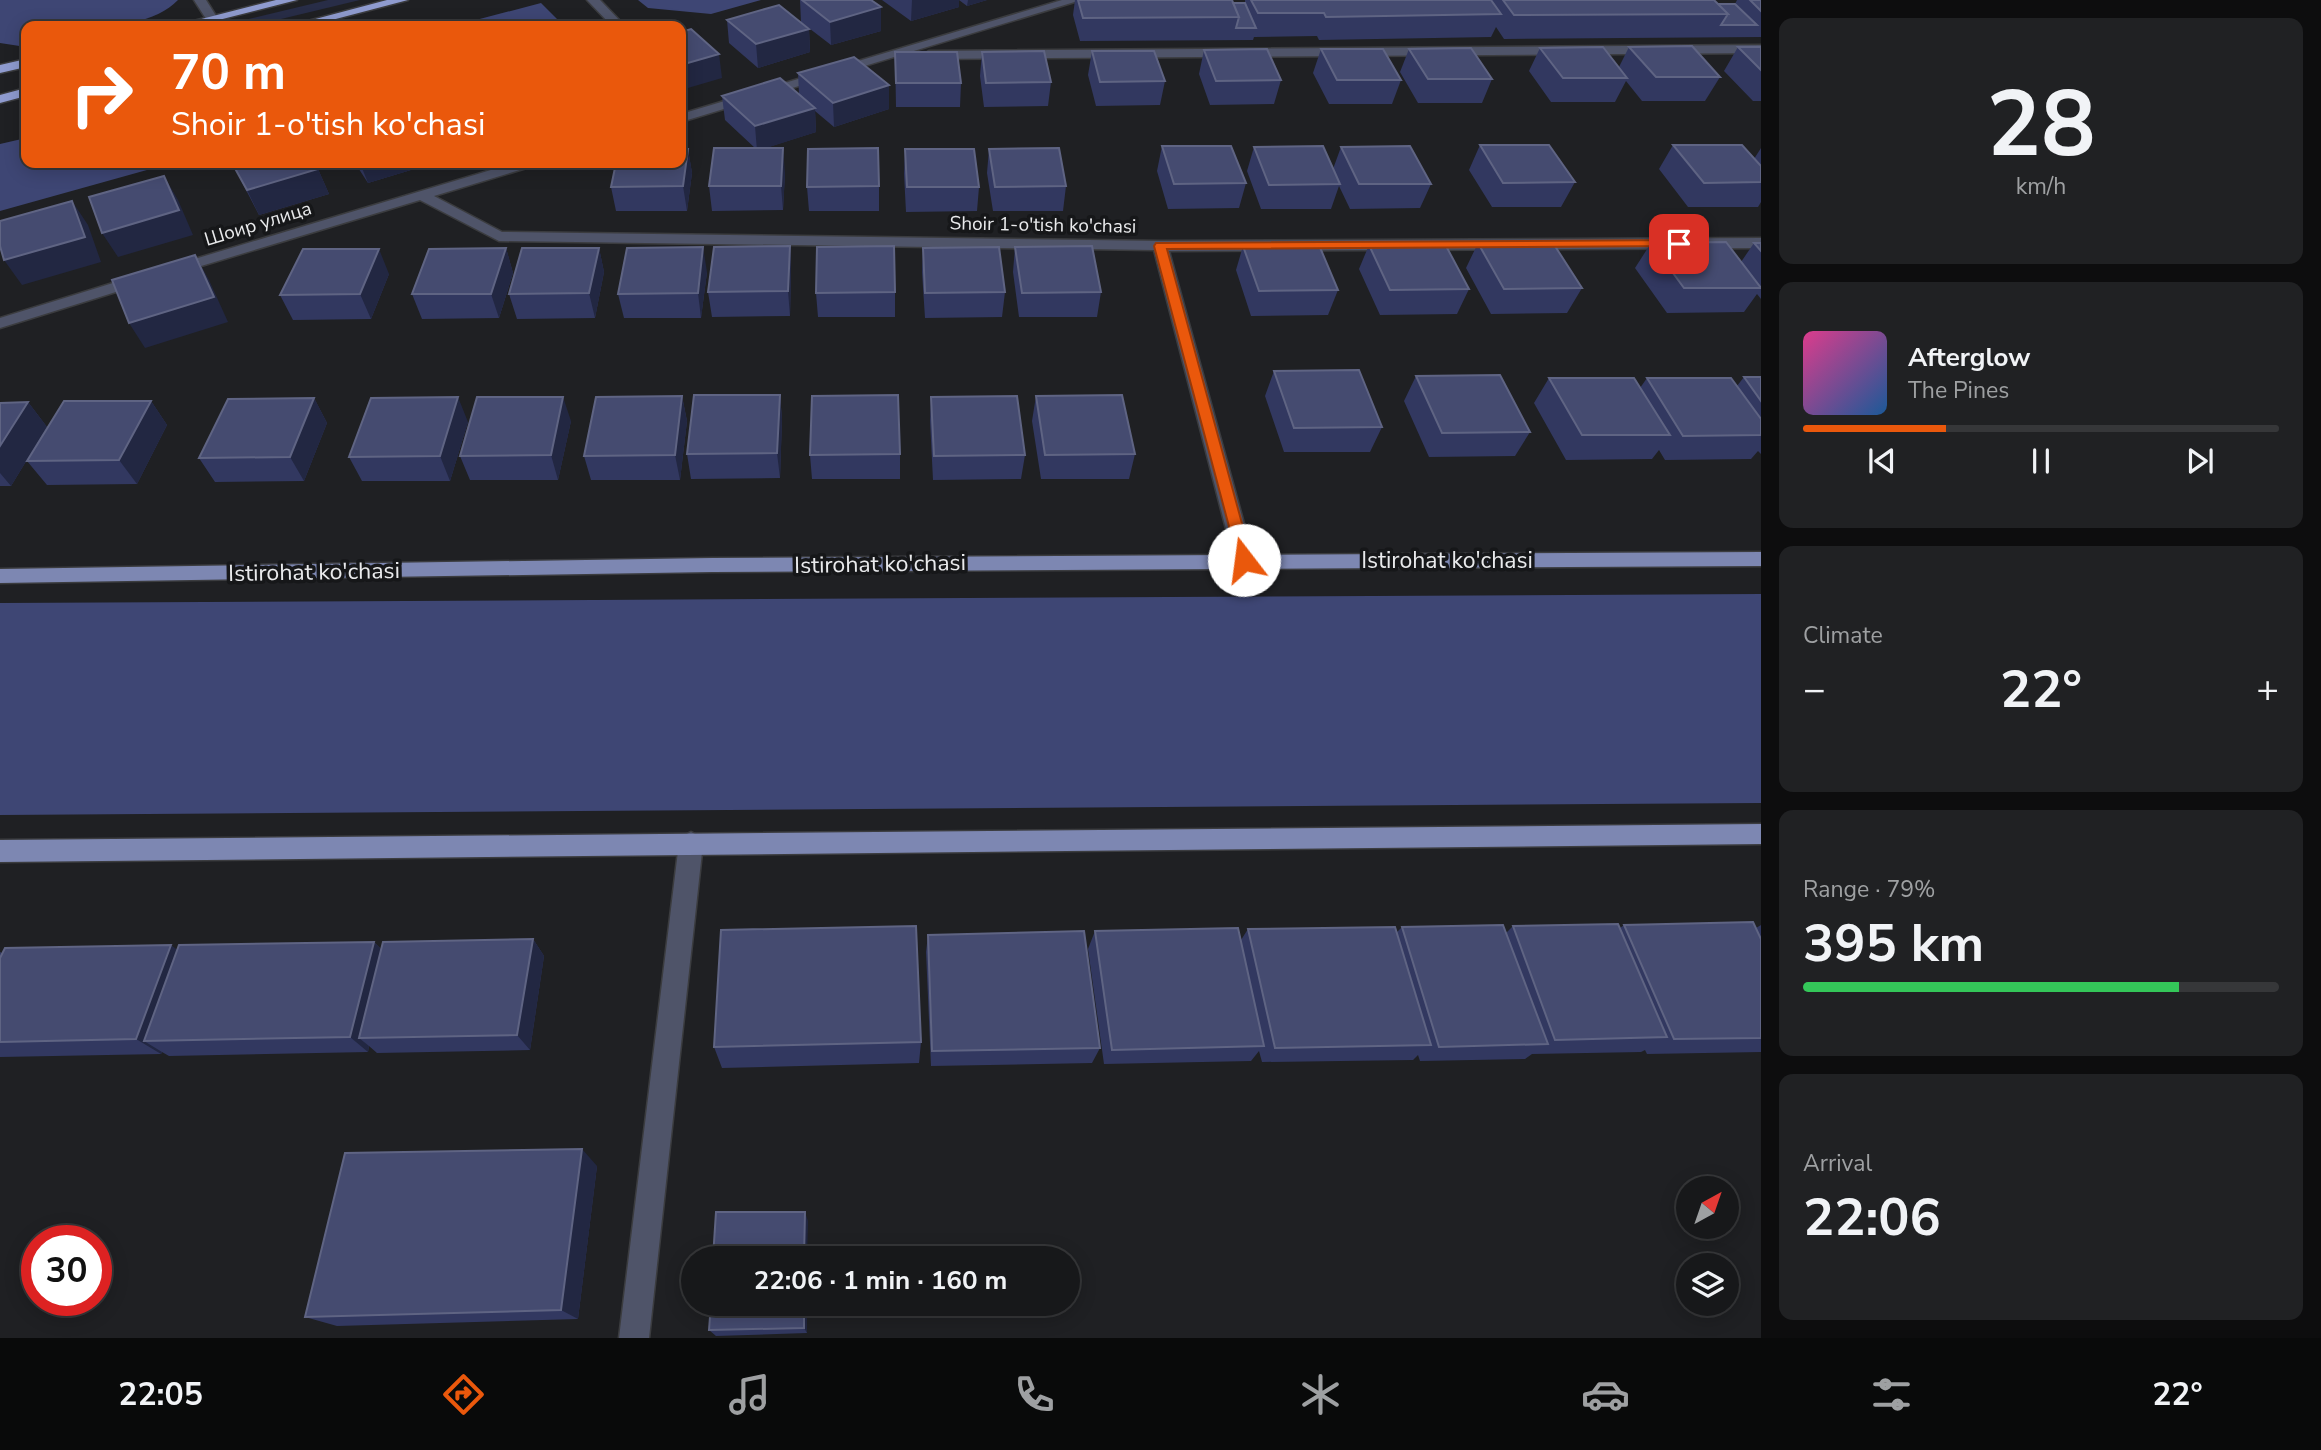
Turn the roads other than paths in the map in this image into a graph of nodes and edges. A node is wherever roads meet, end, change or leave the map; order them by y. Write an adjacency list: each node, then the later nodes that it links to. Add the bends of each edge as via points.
1 (200, 0): 6 (street)
2 (291, 0): 6 (highway)
3 (402, 0): 8 (highway)
4 (593, 0): 9 (street)
5 (1076, 0): 11 (street)
6 (212, 19): 7 (highway)
7 (203, 21)
8 (316, 21)
9 (614, 21)
10 (1761, 49): 11 (street)
11 (896, 55): 16 (street)
12 (21, 64): 13 (highway)
13 (0, 69)
14 (21, 93): 15 (highway)
15 (0, 99)
16 (686, 117)
17 (511, 168): 18 (street, Шоир улица)
18 (420, 194): 20 (street, Shoir 1-o'tish ko'chasi, via 499,236); 21 (street, Шоир улица)
19 (1761, 243): 20 (street, Shoir 1-o'tish ko'chasi)
20 (1160, 246): 23 (street)
21 (0, 323)
22 (1761, 559): 23 (main road, Istirohat ko'chasi)
23 (1244, 560): 24 (main road, Istirohat ko'chasi)
24 (0, 576)
25 (1761, 834): 26 (main road)
26 (691, 843): 27 (main road); 28 (street)
27 (0, 851)
28 (634, 1338)

